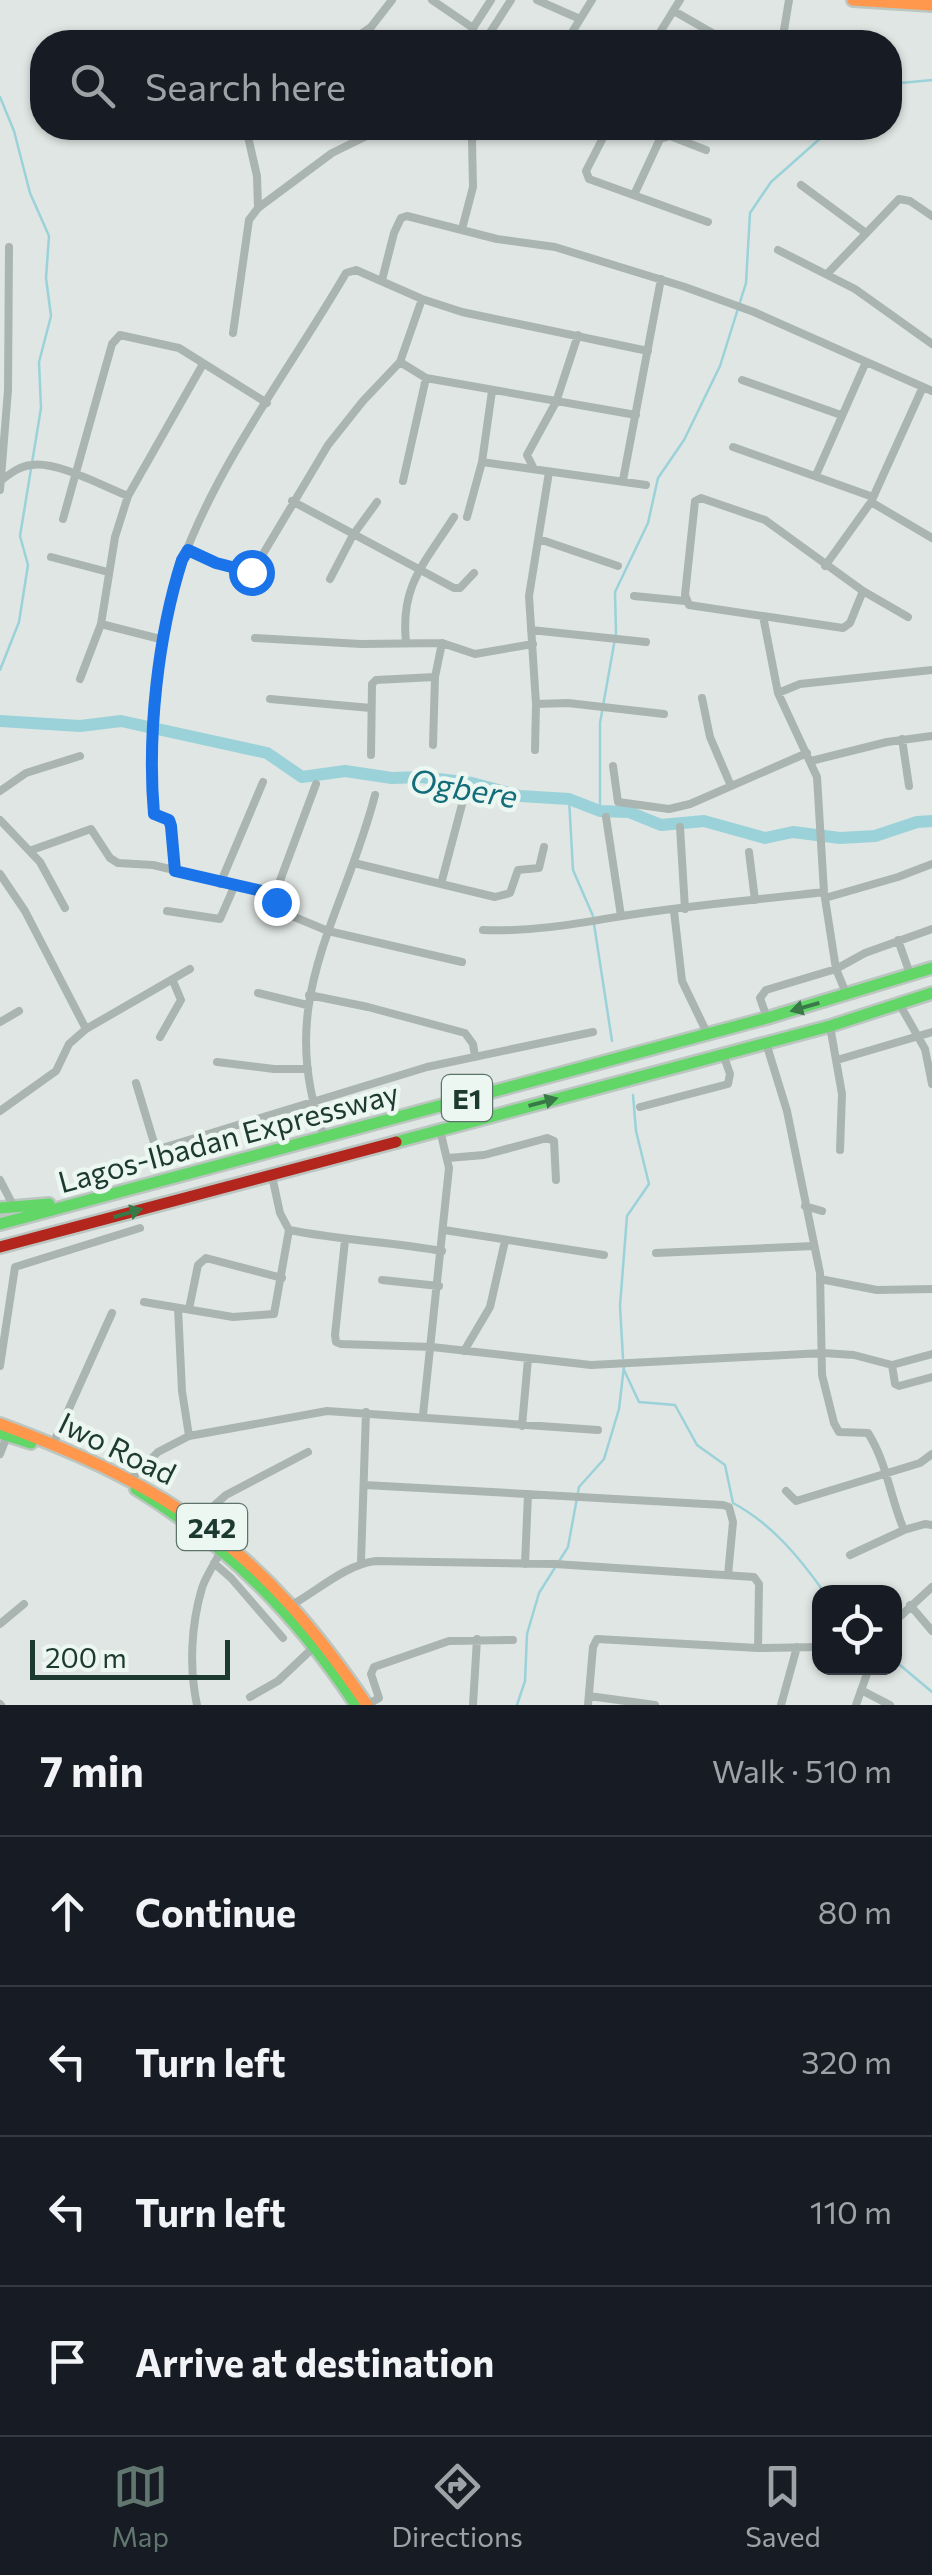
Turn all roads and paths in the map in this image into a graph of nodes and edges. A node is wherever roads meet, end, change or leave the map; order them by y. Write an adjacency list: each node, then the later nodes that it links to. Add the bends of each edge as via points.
1 (392, 0): 14 (street)
2 (432, 0): 13 (street)
3 (490, 0): 13 (street)
4 (511, 0): 15 (street)
5 (538, 0): 12 (street)
6 (592, 0): 12 (street)
7 (680, 0): 11 (street)
8 (789, 0): 19 (street)
9 (852, 0): 10 (main road)
10 (932, 5)
11 (674, 11): 17 (street); 18 (street)
12 (580, 19): 16 (street)
13 (474, 28)
14 (366, 30)
15 (492, 30)
16 (573, 30)
17 (662, 30)
18 (707, 30)
19 (784, 30)
20 (249, 140): 29 (street)
21 (359, 140): 29 (street)
22 (472, 140): 32 (street, via 473,187)
23 (602, 140): 28 (street, via 586,175)
24 (660, 140): 28 (street)
25 (680, 140): 26 (street)
26 (706, 150)
27 (801, 185): 33 (street)
28 (634, 195): 31 (street)
29 (258, 208): 40 (street, via 249,220)
30 (932, 216): 33 (street, via 899,199)
31 (708, 222)
32 (462, 229): 37 (street, via 401,218); 38 (street, via 556,247)
33 (866, 233): 36 (street)
34 (9, 247): 61 (street)
35 (778, 250): 36 (street)
36 (828, 273): 42 (street)
37 (382, 280): 39 (street); 52 (street, via 346,272)
38 (661, 280): 43 (street); 46 (street, via 754,312)
39 (422, 299): 41 (street); 44 (street)
40 (233, 333)
41 (578, 334): 43 (street); 51 (street)
42 (932, 344)
43 (648, 351): 54 (street)
44 (400, 362): 47 (street); 68 (street, via 328,445)
45 (203, 364): 52 (street); 60 (street, via 168,344 115,338); 66 (street)
46 (865, 364): 49 (street); 53 (street)
47 (426, 378): 50 (street); 63 (street)
48 (742, 380): 53 (street)
49 (927, 390): 67 (street)
50 (492, 391): 51 (street); 56 (street)
51 (556, 402): 54 (street); 57 (street, via 527,456)
52 (266, 403): 76 (street)
53 (842, 415): 59 (street)
54 (636, 416): 62 (street)
55 (734, 447): 59 (street)
56 (482, 462): 57 (street); 71 (street)
57 (534, 469): 58 (street)
58 (549, 472): 62 (street); 75 (street)
59 (816, 474): 67 (street)
60 (74, 475): 61 (street, via 33,464); 66 (street); 72 (street)
61 (2, 480): 65 (street)
62 (623, 480): 64 (street)
63 (403, 481)
64 (646, 486)
65 (0, 490)
66 (128, 496): 81 (street)
67 (872, 499): 74 (street); 79 (street)
68 (292, 501): 73 (street); 76 (street, via 251,572)
69 (377, 502): 73 (street)
70 (454, 517): 80 (street)
71 (467, 517)
72 (62, 518)
73 (353, 535): 80 (street); 83 (street)
74 (932, 538)
75 (539, 539): 78 (street); 90 (street, via 530,580)
76 (188, 550): 92 (street)
77 (51, 558): 81 (street)
78 (618, 566)
79 (826, 566): 84 (street); 86 (street, via 752,513 699,498)
80 (421, 570): 82 (street, via 454,588); 93 (street, via 405,604)
81 (108, 572): 89 (street)
82 (474, 573)
83 (330, 579)
84 (863, 591): 87 (street, via 843,628); 88 (street)
85 (634, 596): 86 (street)
86 (685, 601): 87 (street)
87 (762, 616): 100 (street)
88 (908, 618)
89 (101, 624): 92 (street); 99 (street)
90 (531, 630): 94 (street); 96 (street)
91 (255, 638): 93 (street)
92 (164, 640): 129 (street, via 154,716 154,814 169,820)
93 (406, 642): 95 (street)
94 (646, 642)
95 (442, 643): 96 (street, via 475,654); 98 (street)
96 (533, 644): 103 (street)
97 (932, 670): 100 (street, via 800,684)
98 (435, 677): 104 (street, via 376,680); 108 (street)
99 (80, 678)
100 (778, 693): 112 (street)
101 (702, 698): 116 (street)
102 (270, 699): 104 (street)
103 (536, 704): 105 (street); 109 (street)
104 (371, 708): 110 (street)
105 (664, 714)
106 (932, 736): 107 (street)
107 (902, 740): 112 (street); 117 (street)
108 (433, 745)
109 (535, 750)
110 (372, 755)
111 (80, 756): 118 (street, via 26,774)
112 (809, 758): 116 (street); 135 (street, via 817,777)
113 (613, 766): 116 (street, via 622,804 678,808)
114 (263, 782): 131 (street)
115 (316, 784): 134 (street)
116 (731, 786)
117 (910, 786)
118 (0, 791)
119 (375, 795): 127 (street)
120 (464, 797): 132 (street)
121 (606, 817): 141 (street)
122 (0, 820): 125 (street)
123 (680, 826): 138 (street)
124 (544, 847): 132 (street, via 539,868 518,870 504,896)
125 (32, 850): 129 (street, via 91,829 114,862); 137 (street)
126 (749, 852): 136 (street)
127 (354, 863): 132 (street); 144 (street)
128 (932, 864): 135 (street)
129 (175, 871): 131 (street)
130 (0, 874): 161 (street)
131 (220, 884): 133 (street)
132 (440, 884)
133 (234, 887): 134 (street); 139 (street, via 220,919)
134 (275, 894): 144 (street, via 280,912)
135 (825, 895): 136 (street); 149 (street)
136 (755, 900): 138 (street)
137 (65, 908)
138 (686, 909): 140 (street)
139 (167, 911)
140 (674, 911): 141 (street); 164 (street, via 682,981)
141 (621, 916): 143 (street, via 584,925)
142 (932, 929): 145 (street)
143 (482, 930)
144 (328, 931): 146 (street); 155 (street)
145 (898, 940): 149 (street); 150 (street)
146 (462, 962)
147 (932, 968): 150 (main road, Lagos-Ibadan Expressway / E1)
148 (190, 969): 151 (street)
149 (836, 969): 154 (street); 158 (street, via 760,993)
150 (910, 976): 154 (main road, Lagos-Ibadan Expressway / E1)
151 (173, 981): 161 (street); 166 (street, via 181,1000)
152 (258, 993): 155 (street)
153 (932, 993): 156 (main road, Lagos-Ibadan Expressway / E1)
154 (847, 996): 158 (main road, Lagos-Ibadan Expressway / E1, one-way to 158)
155 (308, 1000): 169 (street, via 356,1004 465,1033); 172 (street)
156 (900, 1005): 160 (main road, Lagos-Ibadan Expressway / E1); 165 (street)
157 (19, 1011): 159 (street)
158 (766, 1018): 164 (main road, Lagos-Ibadan Expressway / E1)
159 (1, 1020)
160 (830, 1026): 167 (main road, Lagos-Ibadan Expressway / E1); 170 (street)
161 (86, 1029): 177 (street, via 69,1044 56,1071)
162 (593, 1032): 169 (street)
163 (932, 1032): 165 (street)
164 (707, 1034): 179 (main road, Lagos-Ibadan Expressway / E1)
165 (920, 1037): 170 (street); 174 (street)
166 (160, 1038)
167 (766, 1043): 168 (main road, Lagos-Ibadan Expressway / E1); 186 (street, via 780,1079)
168 (723, 1054): 176 (street, via 728,1084); 178 (main road, Lagos-Ibadan Expressway / E1, one-way to 168)
169 (475, 1056): 175 (street)
170 (836, 1060): 180 (street)
171 (217, 1062): 172 (street)
172 (308, 1069): 175 (street)
173 (136, 1083): 175 (street, via 159,1148)
174 (932, 1084)
175 (312, 1099): 179 (street)
176 (640, 1107)
177 (0, 1111)
178 (440, 1130): 181 (street); 182 (main road, Lagos-Ibadan Expressway / E1)
179 (324, 1136): 185 (main road, Lagos-Ibadan Expressway / E1)
180 (840, 1150)
181 (448, 1158): 184 (street, via 547,1138 554,1141); 192 (street)
182 (272, 1176): 191 (street); 196 (main road, Lagos-Ibadan Expressway / E1, one-way to 182)
183 (0, 1180): 187 (street)
184 (556, 1180)
185 (69, 1205): 187 (main road); 189 (main road, Lagos-Ibadan Expressway / E1)
186 (805, 1206): 188 (street); 195 (street)
187 (7, 1208)
188 (822, 1212)
189 (0, 1224)
190 (140, 1228): 215 (street, via 15,1267)
191 (290, 1230): 193 (street); 200 (street)
192 (444, 1230): 194 (street); 197 (street)
193 (345, 1240): 197 (street); 209 (street, via 336,1342)
194 (505, 1241): 198 (street); 210 (street, via 490,1307)
195 (814, 1246): 199 (street); 201 (street)
196 (0, 1250)
197 (442, 1251): 203 (street)
198 (604, 1254)
199 (656, 1254)
200 (282, 1278): 207 (street, via 277,1310 268,1316); 207 (street, via 206,1258 198,1265)
201 (820, 1279): 204 (street, via 877,1290); 211 (street)
202 (382, 1280): 203 (street)
203 (439, 1286): 209 (street)
204 (932, 1290)
205 (144, 1302): 206 (street)
206 (178, 1308): 207 (street); 222 (street)
207 (188, 1309)
208 (112, 1313): 223 (street)
209 (432, 1347): 210 (street); 218 (street)
210 (464, 1351): 213 (street)
211 (823, 1353): 213 (street, via 625,1364); 214 (street); 227 (street, via 836,1428 868,1433)
212 (932, 1354): 214 (street)
213 (528, 1359): 219 (street)
214 (892, 1365): 216 (street, via 899,1386)
215 (0, 1366)
216 (932, 1377)
217 (366, 1412): 218 (street); 222 (street, via 308,1413); 229 (street)
218 (423, 1415): 219 (street)
219 (522, 1426): 220 (street)
220 (598, 1430)
221 (2, 1431): 223 (main road, Iwo Road / 242); 225 (street); 235 (main road, Iwo Road, via 125,1483)
222 (189, 1436): 228 (street, via 158,1452)
223 (54, 1442): 228 (main road, Iwo Road / 242)
224 (308, 1452): 232 (street, via 226,1495)
225 (0, 1454)
226 (932, 1454): 227 (street)
227 (886, 1474): 230 (street, via 796,1501); 234 (street)
228 (132, 1478): 232 (main road, Iwo Road / 242)
229 (364, 1484): 231 (street); 237 (street)
230 (786, 1491)
231 (528, 1494): 239 (street); 240 (street, via 729,1507 734,1522)
232 (200, 1518): 243 (main road, Iwo Road / 242, via 258,1565)
233 (932, 1525): 234 (street)
234 (904, 1530): 236 (street)
235 (223, 1546): 238 (street); 243 (main road, Iwo Road)
236 (850, 1554)
237 (361, 1562): 239 (street); 243 (street)
238 (214, 1564): 248 (street); 259 (street, via 198,1605 192,1667)
239 (525, 1564): 240 (street)
240 (728, 1576): 254 (street, via 758,1580)
241 (932, 1587): 244 (street)
242 (24, 1604): 246 (street)
243 (290, 1606): 251 (main road, Iwo Road); 262 (main road, Iwo Road / 242, via 329,1646)
244 (910, 1606): 245 (street); 247 (street)
245 (902, 1614)
246 (0, 1624)
247 (932, 1630)
248 (283, 1638)
249 (477, 1640): 250 (street); 262 (street, via 438,1644 374,1667 379,1698); 263 (street)
250 (513, 1640)
251 (316, 1645): 257 (street); 261 (main road, Iwo Road)
252 (797, 1647): 253 (street); 254 (street); 265 (street)
253 (812, 1647)
254 (758, 1648): 258 (street, via 597,1638)
255 (867, 1675): 256 (street)
256 (861, 1690): 266 (street); 267 (street)
257 (250, 1697)
258 (588, 1700): 264 (street)
259 (197, 1703): 260 (street)
260 (182, 1705)
261 (356, 1705)
262 (367, 1705)
263 (473, 1705)
264 (656, 1705)
265 (780, 1705)
266 (856, 1705)
267 (890, 1705)

